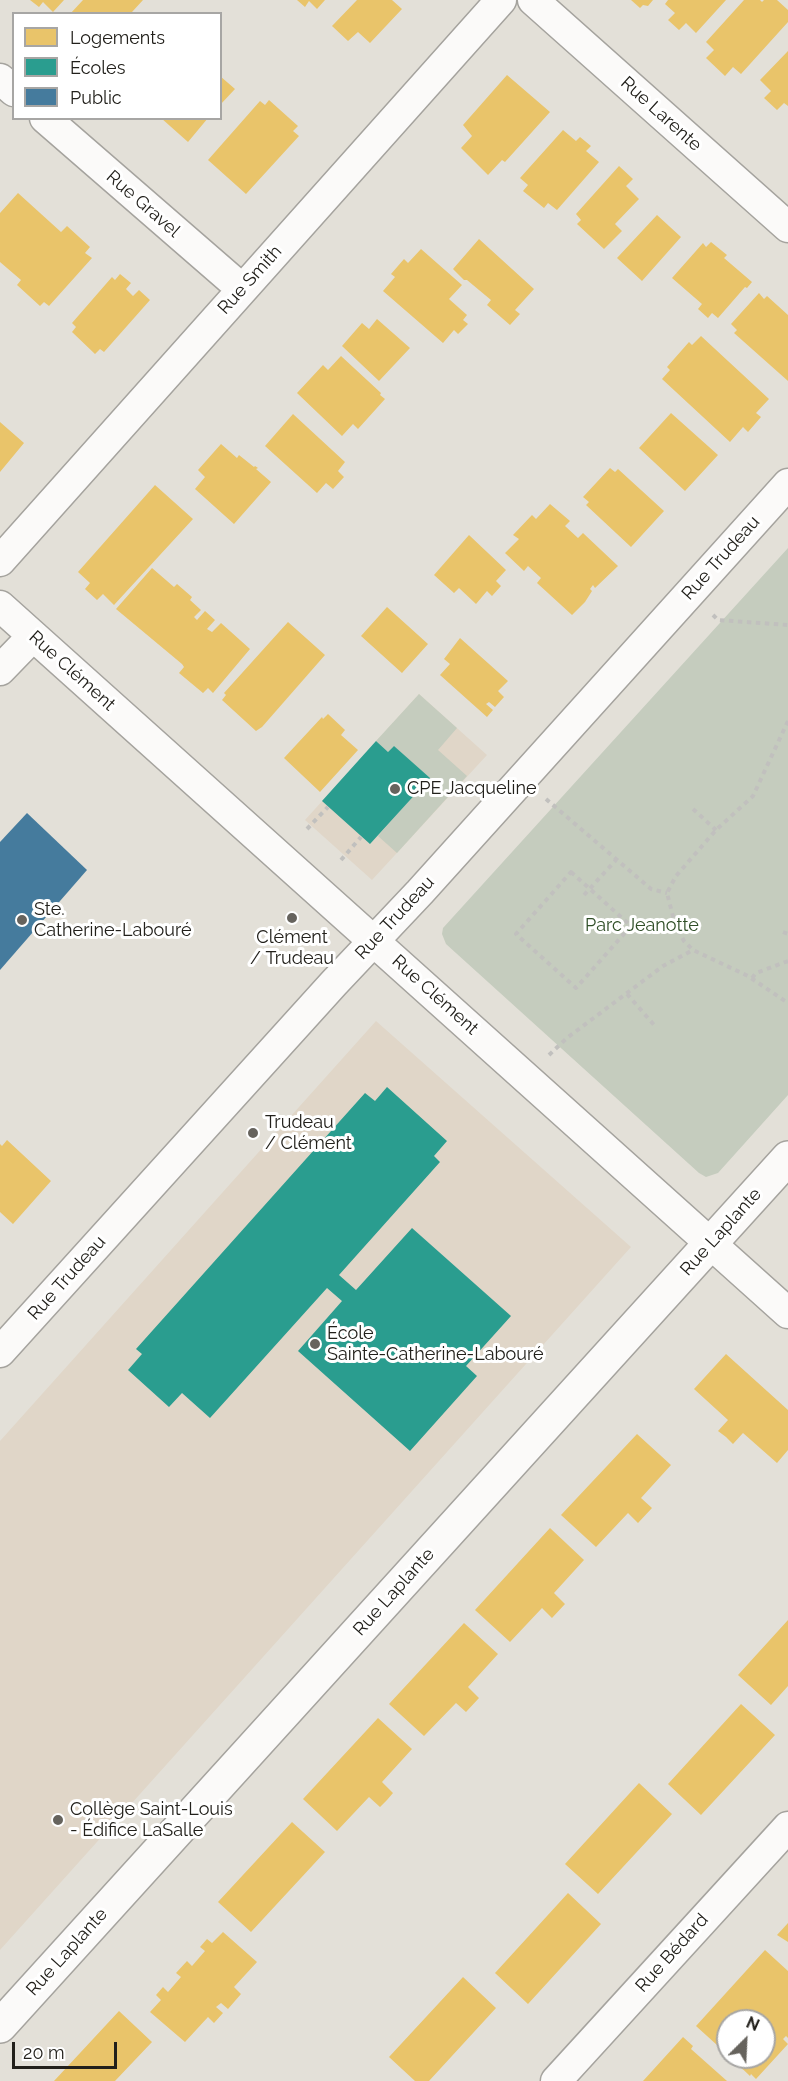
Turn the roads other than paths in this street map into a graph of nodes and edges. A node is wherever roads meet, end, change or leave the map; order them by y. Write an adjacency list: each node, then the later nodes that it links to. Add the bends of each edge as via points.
1 (501, 0): 7 (street, Rue Smith)
2 (533, 0): 6 (street, Rue Larente)
3 (0, 79): 4 (street)
4 (12, 89)
5 (47, 120): 7 (street, Rue Gravel)
6 (788, 227)
7 (242, 289): 9 (street, Rue Smith)
8 (788, 484): 13 (street, Rue Trudeau)
9 (0, 561)
10 (0, 606): 11 (street, Rue Clément)
11 (33, 636): 12 (street); 13 (street, Rue Clément)
12 (0, 670)
13 (374, 941): 15 (street, Rue Clément); 17 (street, Rue Trudeau)
14 (788, 1158): 15 (street, Rue Laplante)
15 (711, 1244): 16 (street, Rue Clément); 19 (street, Rue Laplante)
16 (788, 1313)
17 (0, 1352)
18 (788, 1827): 20 (street, Rue Bédard)
19 (0, 2026)
20 (556, 2081)

